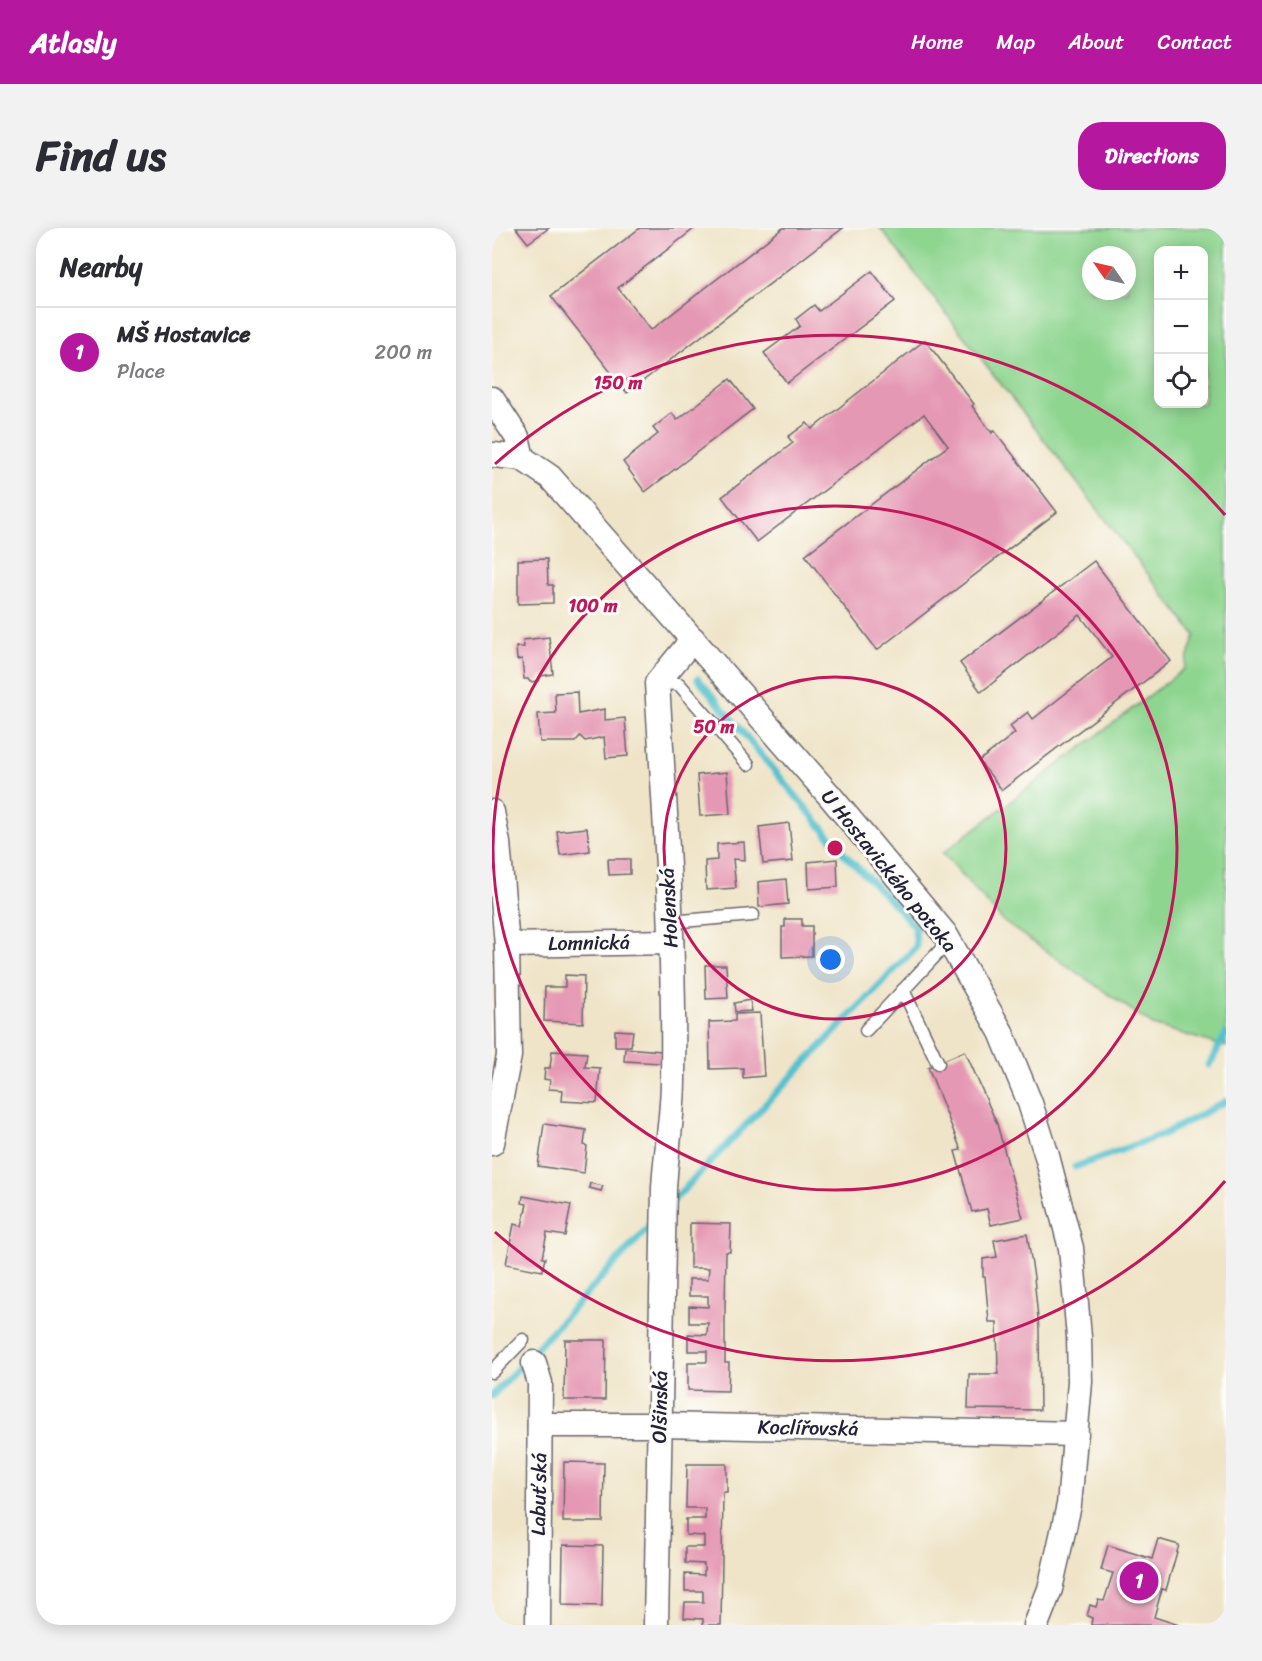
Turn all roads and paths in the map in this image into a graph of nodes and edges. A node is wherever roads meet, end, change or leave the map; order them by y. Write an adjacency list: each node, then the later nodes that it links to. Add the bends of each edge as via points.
1 (492, 399): 3 (street, via 518,436)
2 (493, 456): 3 (street, U Hostavického potoka)
3 (522, 458): 4 (street, U Hostavického potoka, via 550,477)
4 (693, 639): 5 (street); 10 (street, U Hostavického potoka)
5 (657, 683): 6 (lane, via 679,684); 9 (street, Holenská)
6 (748, 764)
7 (492, 812): 11 (street)
8 (753, 915): 9 (lane)
9 (671, 932): 11 (street, Lomnická); 16 (street, Holenská, via 672,1118)
10 (949, 941): 12 (lane); 22 (street, U Hostavického potoka, via 1001,1032 1030,1103 1071,1248 1079,1337)
11 (507, 945): 15 (street, via 509,1056)
12 (903, 990): 13 (lane); 14 (lane)
13 (866, 1030)
14 (938, 1063)
15 (492, 1143)
16 (664, 1188): 21 (street, Olšinská)
17 (523, 1340): 19 (lane)
18 (534, 1363): 20 (street, Labuťská, via 540,1383)
19 (492, 1372)
20 (540, 1425): 21 (street, Koclířovská); 23 (street, Labuťská)
21 (660, 1425): 22 (street, Koclířovská); 24 (street, Olšinská)
22 (1076, 1434): 25 (street, U Hostavického potoka, via 1069,1505 1050,1588)
23 (538, 1625)
24 (656, 1625)
25 (1036, 1625)

